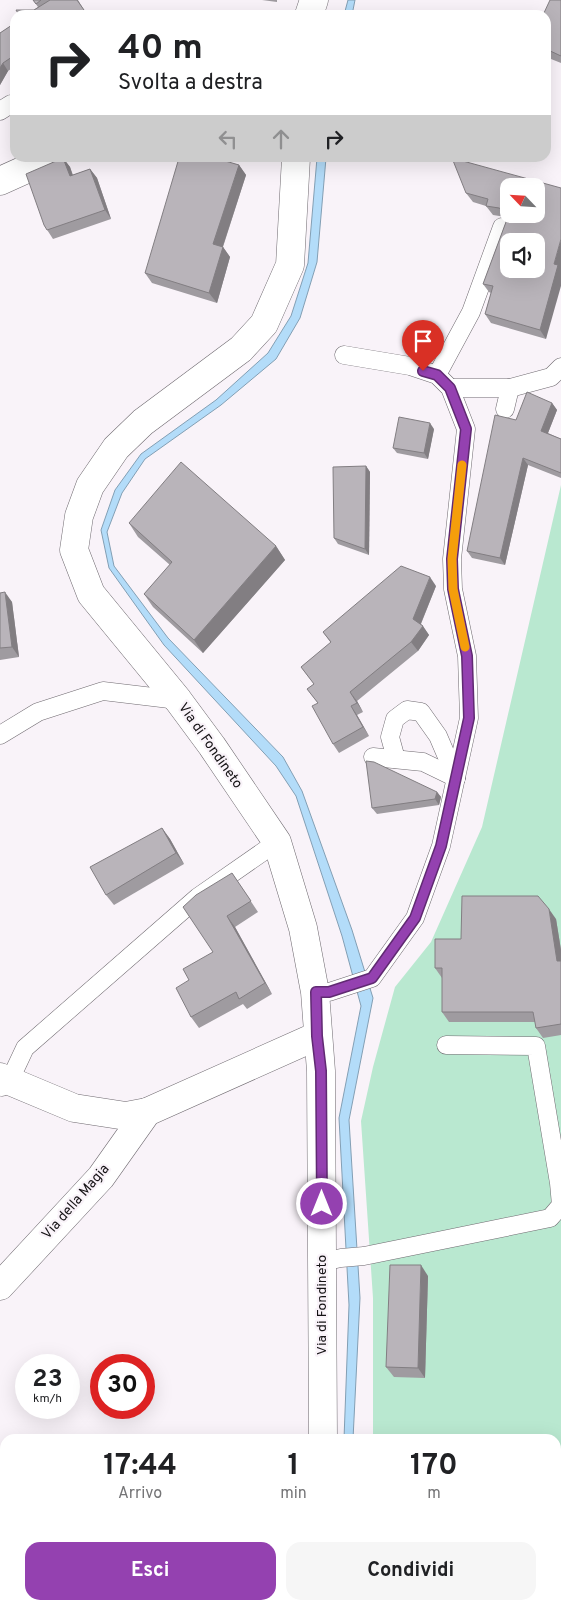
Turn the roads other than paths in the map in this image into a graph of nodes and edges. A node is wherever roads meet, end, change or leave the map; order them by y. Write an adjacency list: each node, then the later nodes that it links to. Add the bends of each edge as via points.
1 (42, 162): 3 (street)
2 (296, 162): 11 (street, Via di Fondineto, via 290,265 264,324 241,349 143,422 116,448 90,486 79,516 74,550 91,594)
3 (0, 181)
4 (502, 227): 7 (lane, via 471,312)
5 (344, 355): 7 (lane, via 410,366)
6 (561, 367): 9 (lane, via 551,377)
7 (437, 375): 8 (lane)
8 (450, 388): 9 (lane); 15 (lane, via 466,429 452,559 453,589 467,656 469,718)
9 (510, 388): 10 (lane)
10 (504, 409)
11 (178, 700): 12 (lane, via 103,691 38,712); 16 (street, Via di Fondineto)
12 (0, 735)
13 (373, 756): 14 (lane)
14 (396, 759): 15 (lane, via 423,762); 15 (lane, via 390,738 394,719 407,710 421,712 438,736)
15 (456, 778): 17 (lane, via 441,846 415,918 372,978)
16 (277, 842): 17 (street, Via di Fondineto); 20 (lane, via 198,897 25,1048)
17 (322, 992): 18 (street, Via di Fondineto)
18 (317, 1036): 21 (street); 22 (street, Via di Fondineto)
19 (446, 1045): 22 (lane, via 536,1046 561,1205 550,1218)
20 (3, 1082): 21 (street, via 74,1108 126,1116)
21 (147, 1112): 23 (street, Via della Magia, via 101,1177)
22 (332, 1260): 24 (street, Via di Fondineto)
23 (0, 1286)
24 (323, 1434)

